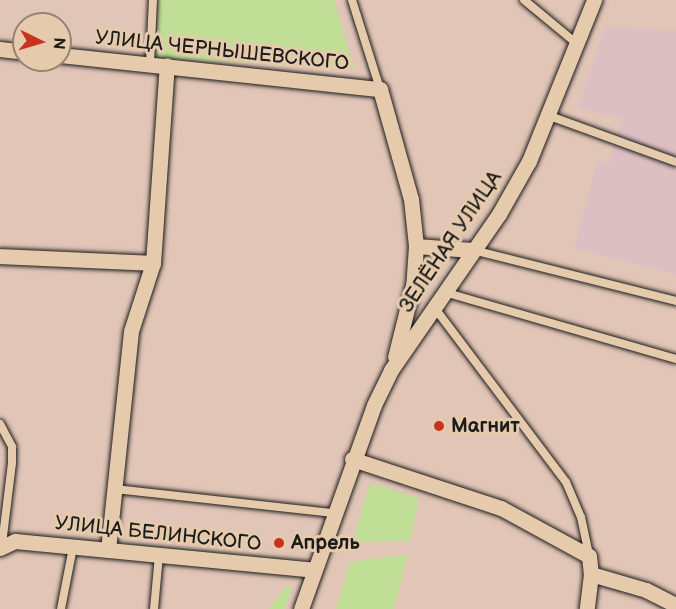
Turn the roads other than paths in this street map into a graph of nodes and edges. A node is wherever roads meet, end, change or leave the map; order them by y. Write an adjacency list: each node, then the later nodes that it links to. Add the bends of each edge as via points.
1 (153, 0): 7 (lane)
2 (352, 0): 9 (lane)
3 (524, 0): 5 (lane)
4 (594, 0): 5 (street, ЗЕЛЁНАЯ УЛИЦА)
5 (576, 43): 10 (street, ЗЕЛЁНАЯ УЛИЦА)
6 (72, 56): 7 (street, УЛИЦА ЧЕРНЫШЕВСКОГО)
7 (150, 63): 8 (street, УЛИЦА ЧЕРНЫШЕВСКОГО)
8 (166, 64): 9 (street, УЛИЦА ЧЕРНЫШЕВСКОГО); 15 (street)
9 (380, 89): 12 (street, ЗЕЛЁНАЯ УЛИЦА, via 411,199)
10 (547, 115): 11 (lane); 13 (street, ЗЕЛЁНАЯ УЛИЦА, via 529,161 499,214)
11 (676, 162)
12 (416, 246): 13 (street); 20 (street, ЗЕЛЁНАЯ УЛИЦА, via 413,285)
13 (472, 250): 16 (street, ЗЕЛЁНАЯ УЛИЦА); 17 (lane)
14 (0, 256): 15 (street)
15 (153, 263): 23 (street, via 131,331)
16 (443, 291): 18 (street, ЗЕЛЁНАЯ УЛИЦА); 19 (lane)
17 (676, 301)
18 (433, 306): 20 (street, ЗЕЛЁНАЯ УЛИЦА); 29 (lane, via 566,482 582,517)
19 (676, 359)
20 (391, 370): 22 (street, ЗЕЛЁНАЯ УЛИЦА)
21 (0, 424): 25 (lane, via 12,447)
22 (352, 459): 24 (street, ЗЕЛЁНАЯ УЛИЦА); 29 (street, via 501,508)
23 (115, 489): 24 (lane); 27 (street)
24 (334, 513): 30 (street, ЗЕЛЁНАЯ УЛИЦА)
25 (1, 546): 26 (street, УЛИЦА БЕЛИНСКОГО, via 15,541)
26 (73, 547): 27 (street, УЛИЦА БЕЛИНСКОГО); 33 (lane)
27 (108, 550): 28 (street, УЛИЦА БЕЛИНСКОГО)
28 (159, 555): 30 (street, УЛИЦА БЕЛИНСКОГО); 34 (lane)
29 (589, 556): 31 (street)
30 (314, 570): 35 (street, ЗЕЛЁНАЯ УЛИЦА)
31 (591, 574): 32 (street, via 646,590); 36 (street)
32 (676, 605)
33 (61, 609)
34 (154, 609)
35 (301, 609)
36 (587, 609)

